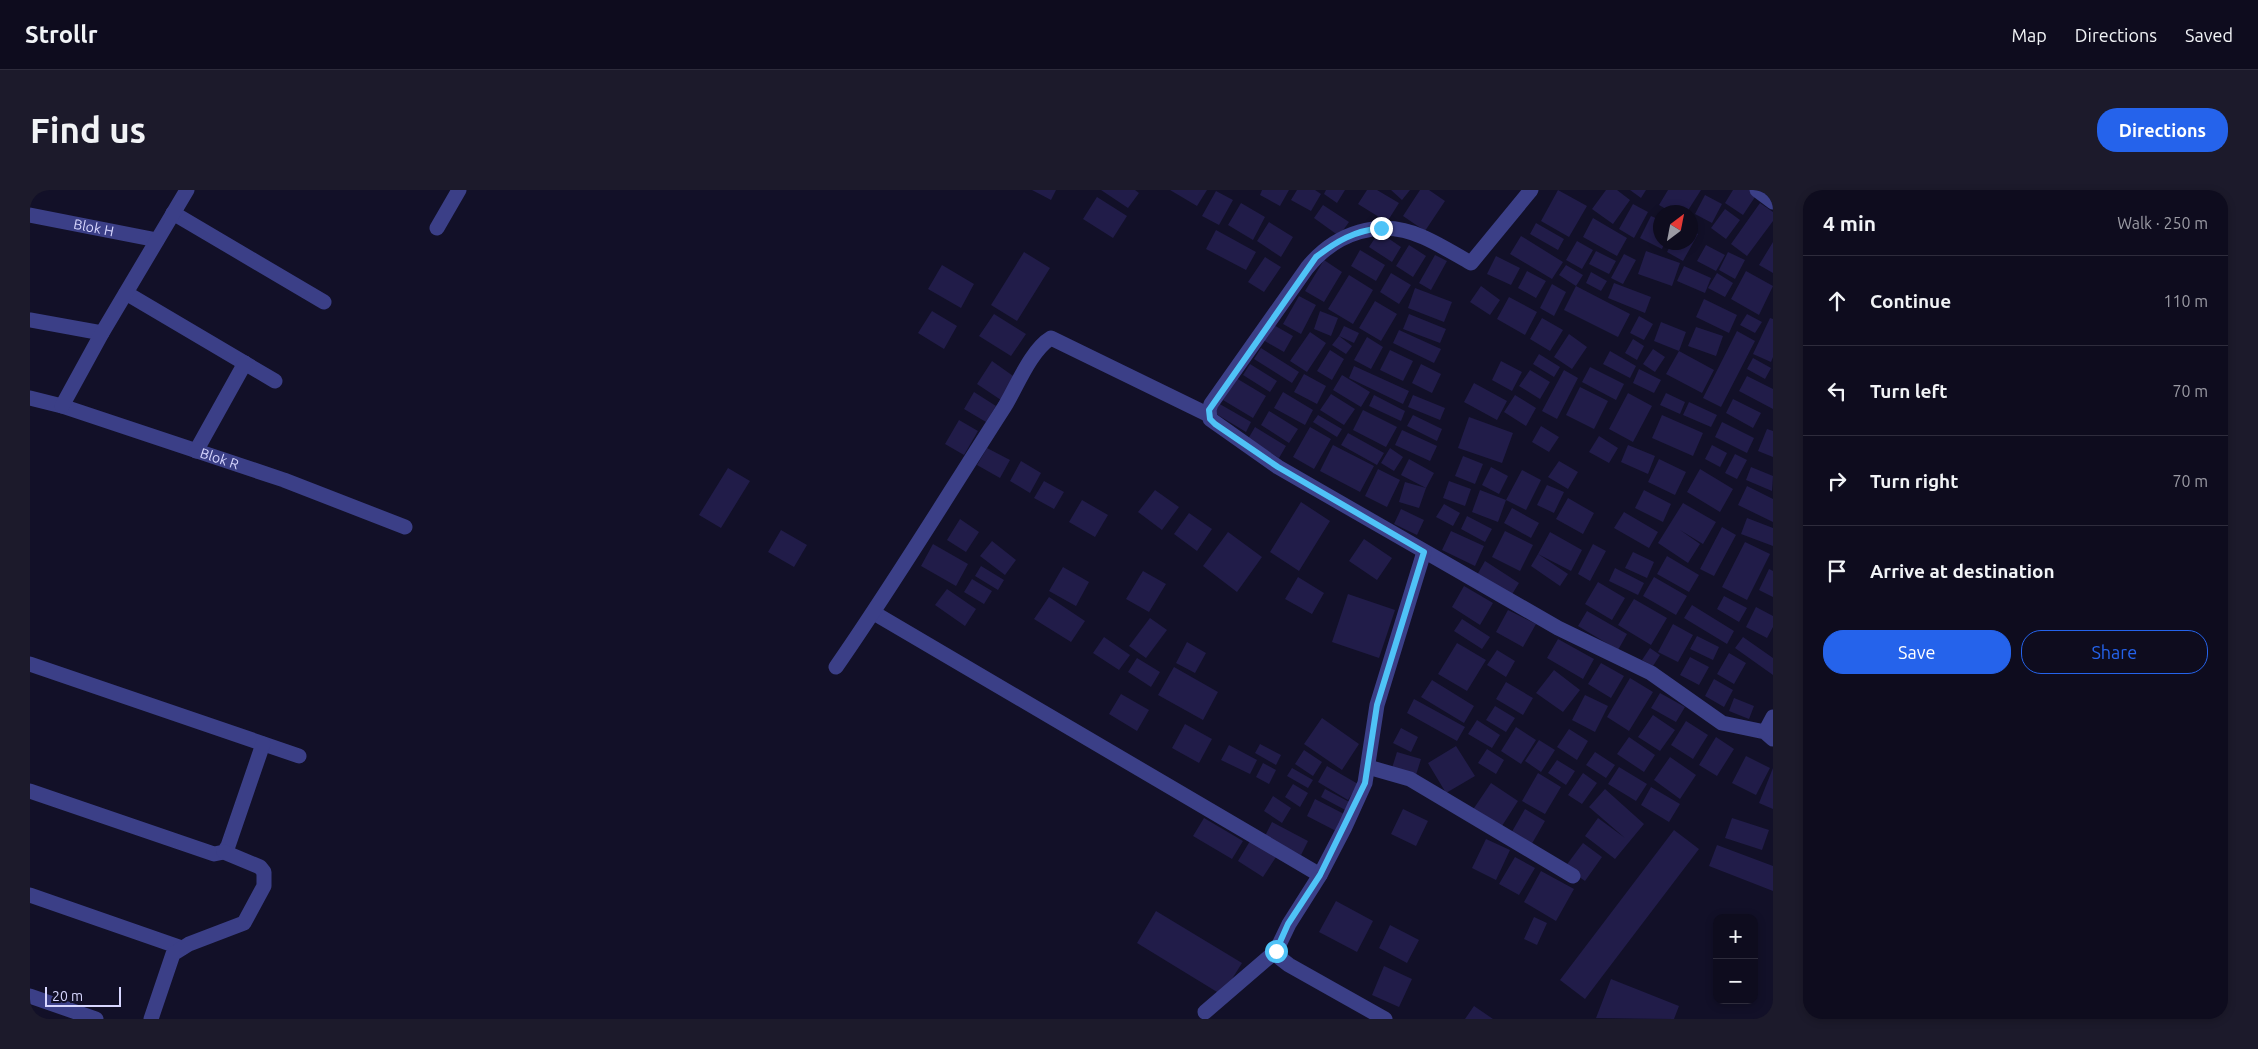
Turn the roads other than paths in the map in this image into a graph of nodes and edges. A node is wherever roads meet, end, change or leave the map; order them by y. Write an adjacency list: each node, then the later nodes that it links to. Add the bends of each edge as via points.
1 (187, 190): 6 (street)
2 (459, 190): 8 (street)
3 (1531, 190): 18 (street, via 1470,262 1424,237 1395,228 1366,229 1338,240 1306,268 1211,404)
4 (1757, 190): 5 (street)
5 (1773, 202)
6 (173, 213): 9 (street); 11 (street)
7 (30, 215): 9 (street, Blok H)
8 (437, 228)
9 (157, 240): 10 (street)
10 (126, 293): 13 (street); 14 (street)
11 (324, 302)
12 (30, 320): 13 (street)
13 (102, 334): 17 (street)
14 (245, 363): 15 (street); 19 (street)
15 (275, 381)
16 (30, 398): 17 (street, Blok R)
17 (62, 406): 19 (street, Blok R)
18 (1209, 414): 21 (street, via 1215,424 1278,467); 22 (street, via 1051,338 1041,344)
19 (196, 451): 20 (street, Blok R, via 284,480)
20 (405, 527)
21 (1424, 552): 26 (street, via 1558,628 1651,673 1722,723); 29 (street, via 1379,696)
22 (874, 613): 24 (street); 32 (street)
23 (30, 664): 27 (street)
24 (836, 667)
25 (1773, 717): 26 (street)
26 (1769, 735)
27 (263, 744): 28 (street); 31 (street)
28 (299, 756)
29 (1368, 767): 32 (street, via 1365,783); 33 (street, via 1410,779)
30 (30, 791): 31 (street, via 214,854)
31 (224, 852): 35 (street, via 260,867 264,872 264,886 244,923)
32 (1320, 875): 36 (street, via 1288,924)
33 (1573, 876)
34 (30, 895): 35 (street)
35 (182, 948): 40 (street, via 173,954)
36 (1276, 951): 38 (street); 41 (street, via 1289,965)
37 (30, 996): 39 (street)
38 (1205, 1012)
39 (96, 1019)
40 (151, 1019)
41 (1385, 1019)

